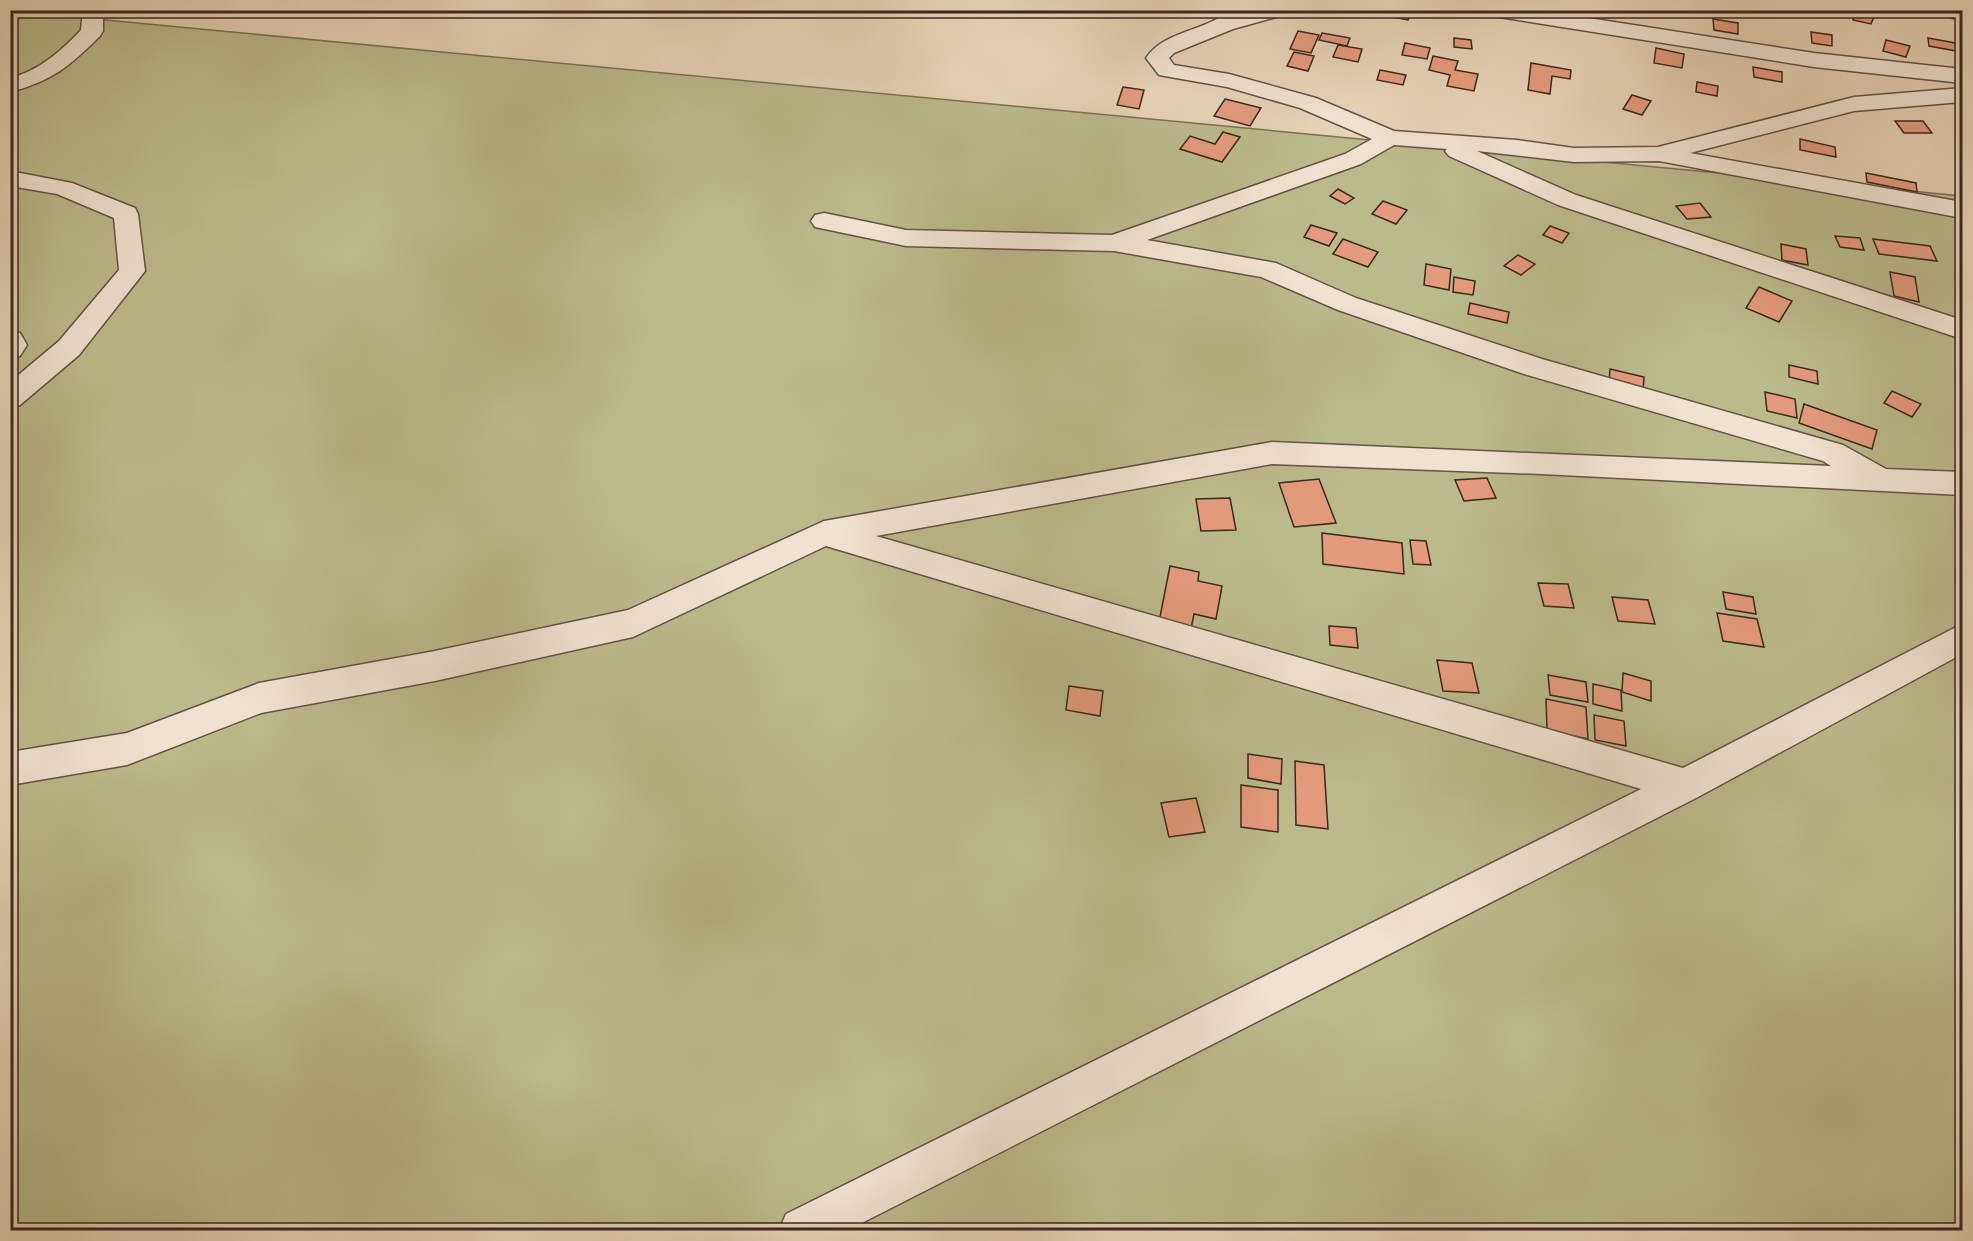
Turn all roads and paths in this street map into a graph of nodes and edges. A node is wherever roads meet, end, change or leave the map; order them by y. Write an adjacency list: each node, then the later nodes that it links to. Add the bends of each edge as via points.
1 (93, 10): 9 (street, via 92,31 67,57 33,79)
2 (1243, 10): 7 (street)
3 (1280, 10): 7 (street)
4 (1493, 10): 8 (street, via 1814,60)
5 (1948, 10): 6 (street)
6 (1962, 15)
7 (1227, 25): 11 (street, via 1166,48 1157,58 1167,70 1229,81 1308,103)
8 (1962, 76)
9 (10, 85)
10 (1962, 95): 13 (street, via 1854,104)
11 (1390, 138): 12 (street); 17 (street, via 1353,159)
12 (1437, 141): 13 (street, via 1574,155); 18 (street, via 1567,200)
13 (1658, 154): 15 (street)
14 (10, 178): 21 (street, via 63,188 126,214 132,271 69,348)
15 (1962, 210)
16 (824, 221): 17 (street, via 906,238)
17 (1114, 243): 22 (street, via 1267,269 1347,304 1534,367 1833,453)
18 (1962, 330)
19 (10, 340): 20 (street, via 14,345)
20 (10, 349)
21 (10, 398)
22 (1883, 481): 23 (street); 24 (street, via 1272,453)
23 (1962, 484)
24 (824, 533): 26 (street, via 633,623 435,666 259,698 127,749); 27 (street)
25 (1962, 638): 27 (street)
26 (10, 769)
27 (1685, 785): 28 (street)
28 (867, 1212): 29 (street)
29 (802, 1230)

